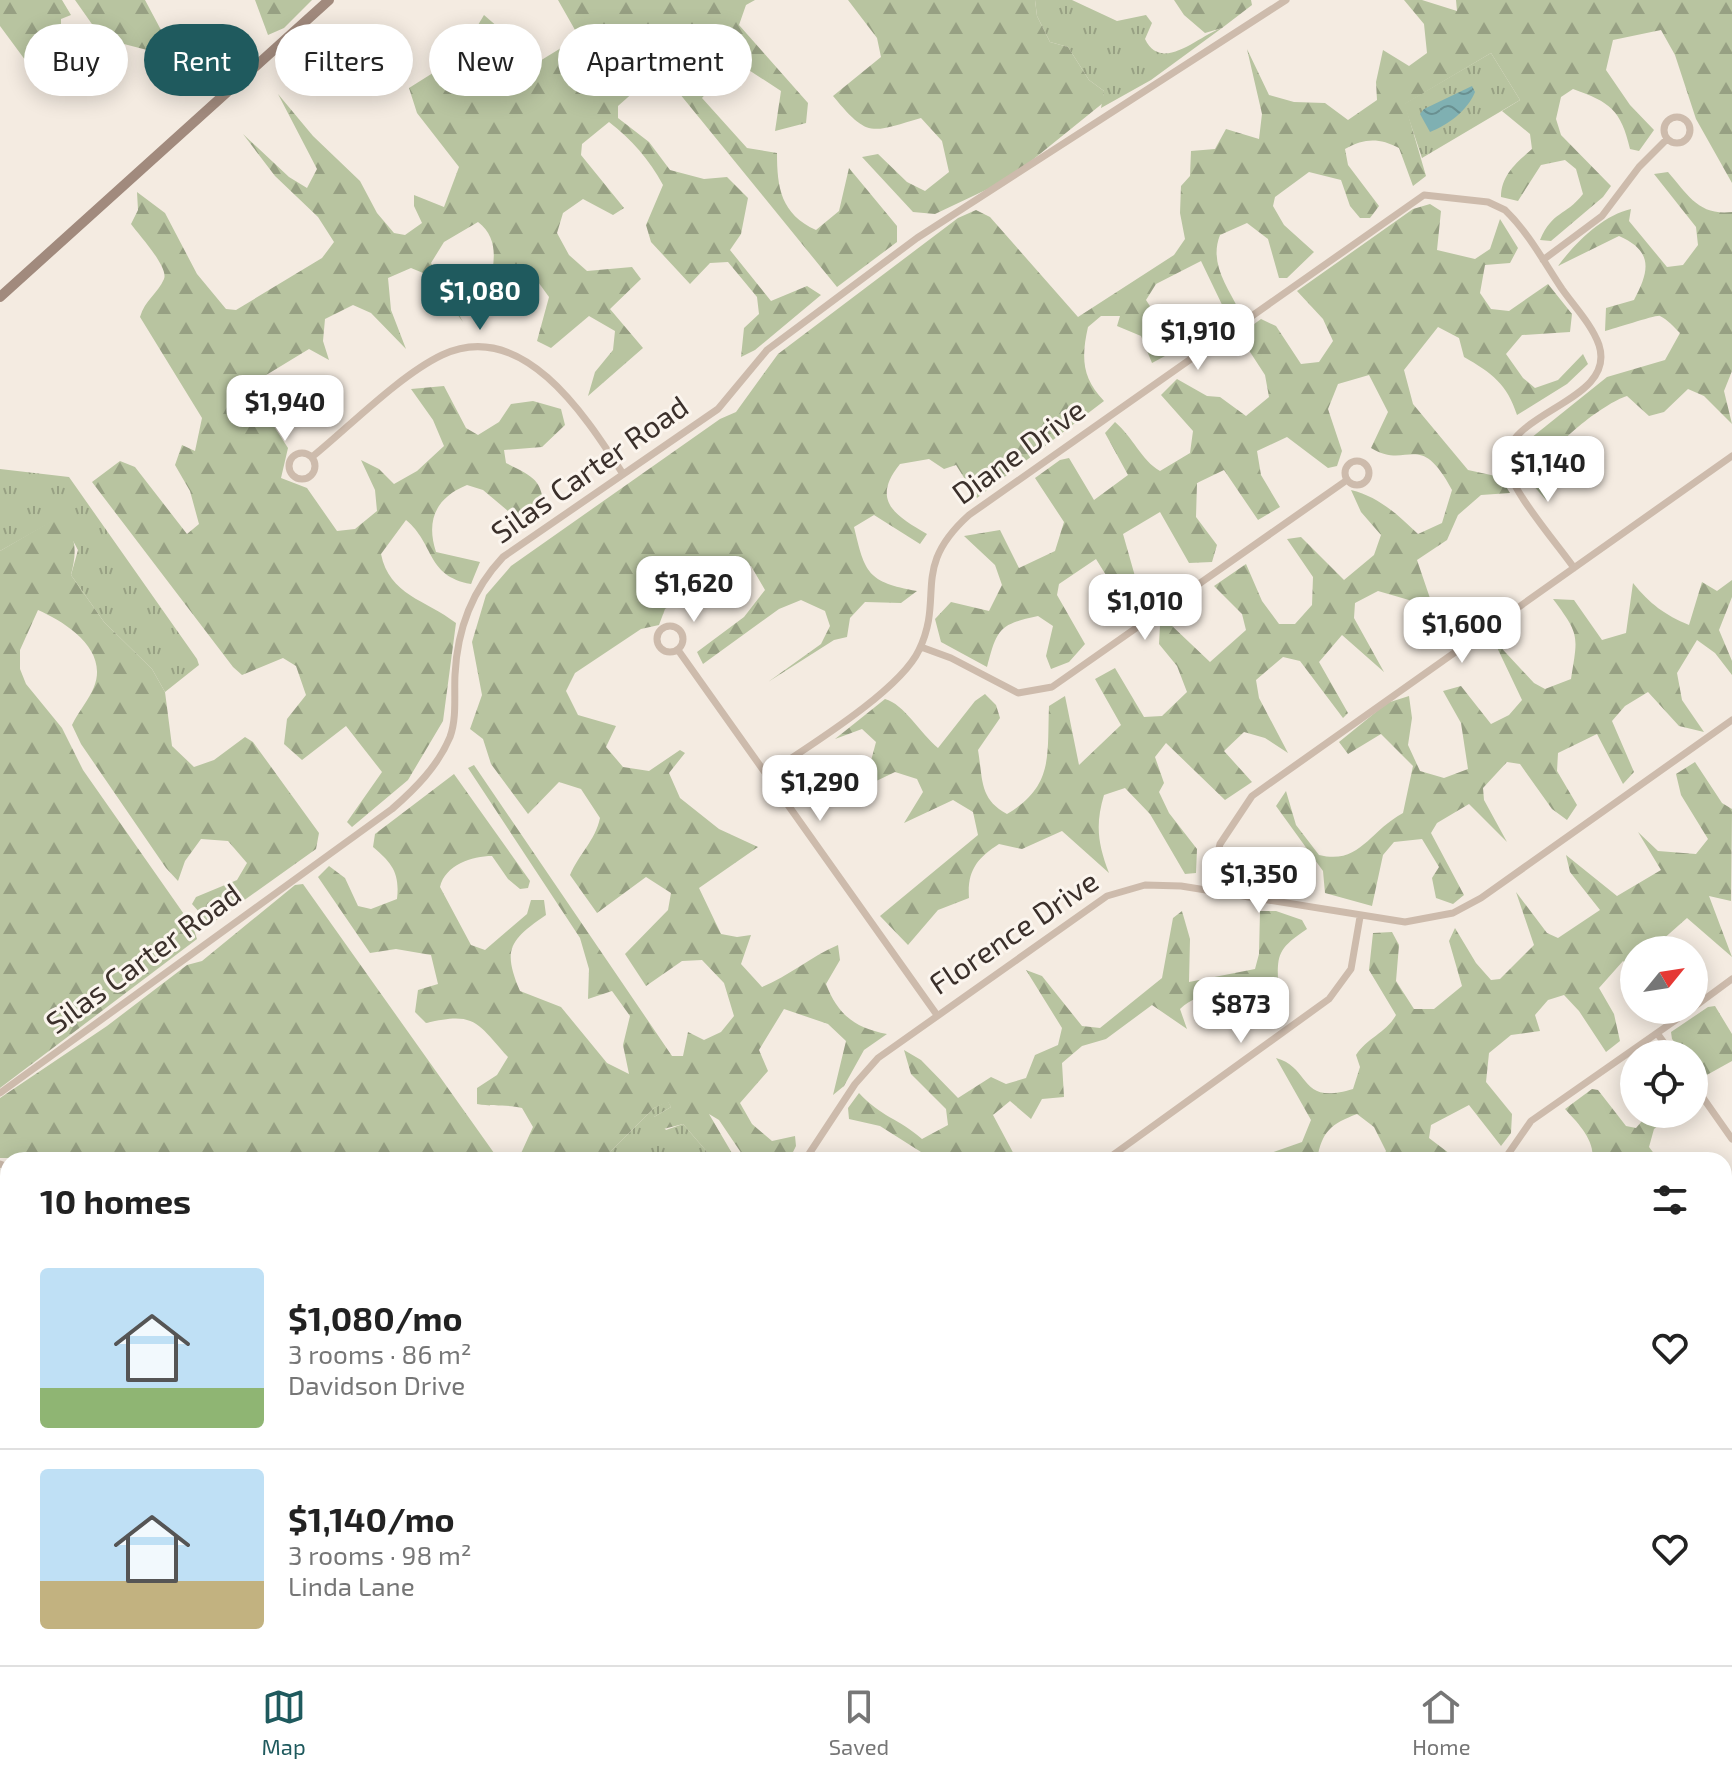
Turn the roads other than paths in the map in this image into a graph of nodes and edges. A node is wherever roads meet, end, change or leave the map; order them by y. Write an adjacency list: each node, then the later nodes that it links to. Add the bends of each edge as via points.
1 (329, 0): 5 (main road)
2 (1286, 0): 8 (street, Silas Carter Road, via 917,238 767,350 718,409)
3 (1667, 139): 4 (street, via 1602,216)
4 (1543, 260): 10 (street, Diane Drive, via 1596,339 1600,365 1591,382 1518,436 1507,454 1510,476); 11 (street, Diane Drive, via 1497,204 1432,194 1414,200 958,525 932,572)
5 (0, 297)
6 (1732, 456): 10 (street)
7 (312, 457): 8 (street, via 432,361 463,348 485,348 527,360 543,372)
8 (623, 474): 23 (street, Silas Carter Road, via 503,557 484,579 461,629 451,734 437,761 405,798)
9 (1347, 480): 11 (street, via 1052,687 1018,693)
10 (1574, 568): 15 (street, via 1252,796 1220,844)
11 (921, 647): 14 (street, Diane Drive, via 913,662 880,693)
12 (678, 650): 14 (street)
13 (1732, 720): 16 (street, Florence Drive, via 1468,906 1423,921)
14 (766, 775): 19 (street)
15 (1209, 891): 16 (street, Florence Drive); 19 (street, Florence Drive, via 1145,885 1107,896)
16 (1360, 917): 27 (street, via 1351,969 1329,999)
17 (1732, 979): 18 (street)
18 (1708, 996)
19 (937, 1015): 26 (street, Florence Drive, via 869,1067)
20 (1670, 1024): 21 (street)
21 (1657, 1033): 22 (street); 28 (street, via 1531,1121)
22 (1662, 1040)
23 (0, 1093)
24 (1708, 1105): 25 (street)
25 (1732, 1139)
26 (811, 1152)
27 (1117, 1152)
28 (1510, 1152)

